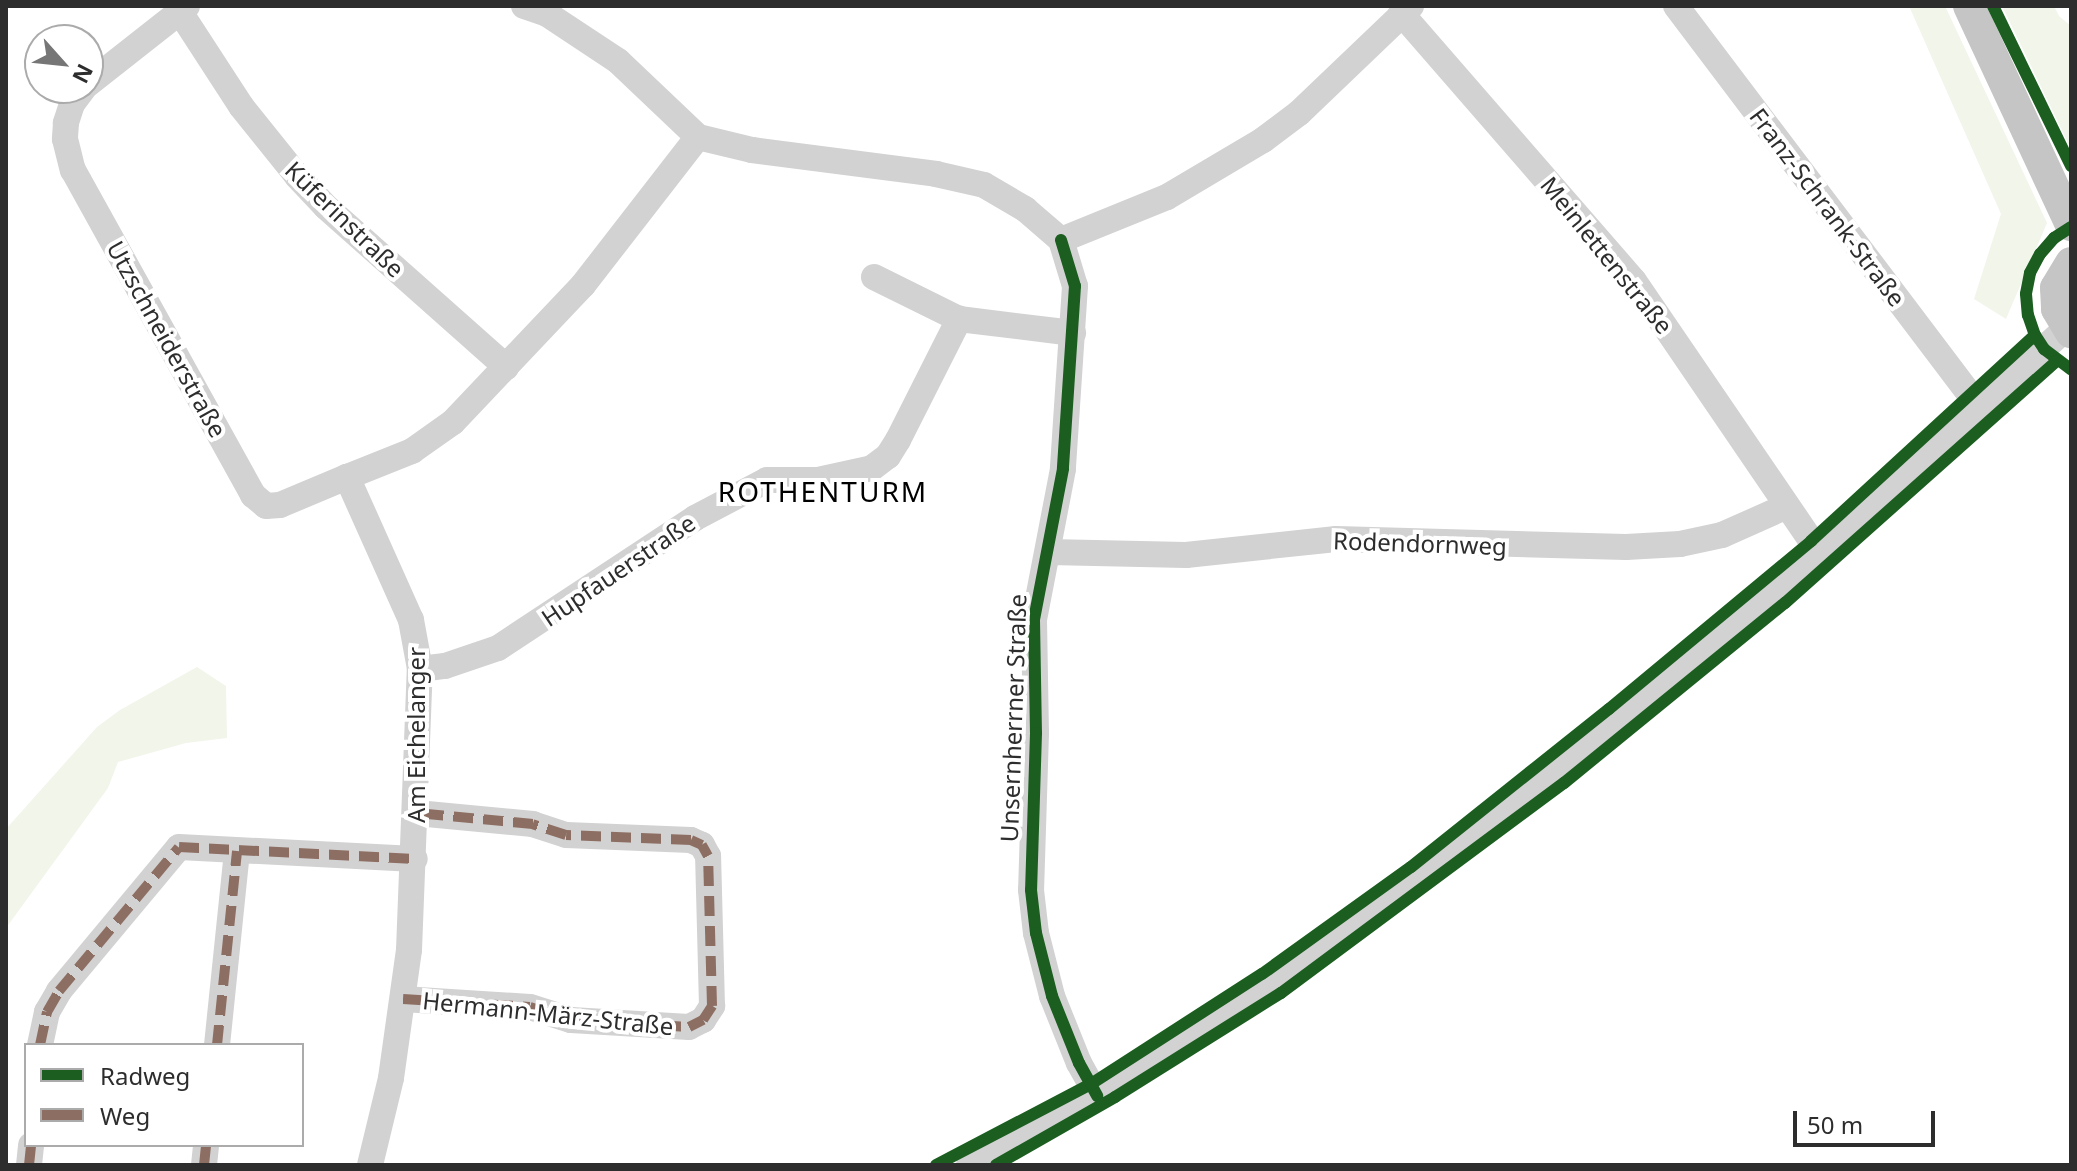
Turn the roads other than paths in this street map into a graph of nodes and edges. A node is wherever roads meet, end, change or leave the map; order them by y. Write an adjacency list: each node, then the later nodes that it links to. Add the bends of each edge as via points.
1 (1676, 6): 17 (street, Franz-Schrank-Straße)
2 (1969, 6): 9 (main road)
3 (184, 9): 6 (street, Utzschneiderstraße); 16 (street, Küferinstraße, via 241,106 297,176)
4 (540, 9): 8 (street, via 618,61)
5 (1406, 10): 10 (street, via 1299,113 1263,140 1167,197); 19 (street, Meinlettenstraße, via 1634,281)
6 (104, 72)
7 (72, 104): 18 (street, Utzschneiderstraße, via 65,139 73,170 253,495 266,506 280,505)
8 (698, 137): 10 (street, via 984,185 1025,209); 16 (street, via 583,285)
9 (2071, 225)
10 (1061, 240): 15 (street, Unsernherrner Straße, via 1075,286)
11 (2071, 263): 14 (main road, via 2056,288 2057,309)
12 (874, 277): 13 (street)
13 (959, 319): 15 (street); 22 (street, Hupfauerstraße, via 888,456 872,468 818,480 767,480 727,498 498,648)
14 (2068, 330): 17 (street)
15 (1073, 333): 20 (street, Unsernherrner Straße, via 1063,469)
16 (506, 367): 18 (street, via 436,438)
17 (1980, 408): 21 (street)
18 (347, 477): 22 (street, Am Eichelanger, via 411,620)
19 (1785, 507): 20 (street, Rodendornweg, via 1722,535 1680,544 1336,539 1186,555); 21 (street, Meinlettenstraße)
20 (1049, 552): 29 (street, Unsernherrner Straße, via 1034,620 1031,890 1052,996)
21 (1819, 552): 29 (street, via 1646,700 1451,854 1239,1008)
22 (420, 669): 23 (street, Am Eichelanger)
23 (417, 813): 25 (street, Am Eichelanger); 26 (street, Hermann-März-Straße, via 533,824 566,835 691,840 702,845 708,856 712,1006 703,1020 689,1027 571,1020 530,1007)
24 (237, 851): 25 (street); 27 (street, via 179,847 59,991 47,1012); 28 (street)
25 (415, 859): 26 (street, Am Eichelanger)
26 (403, 999): 30 (street, Am Eichelanger)
27 (40, 1043)
28 (217, 1043)
29 (1097, 1096): 31 (street)
30 (370, 1165)
31 (969, 1165)

